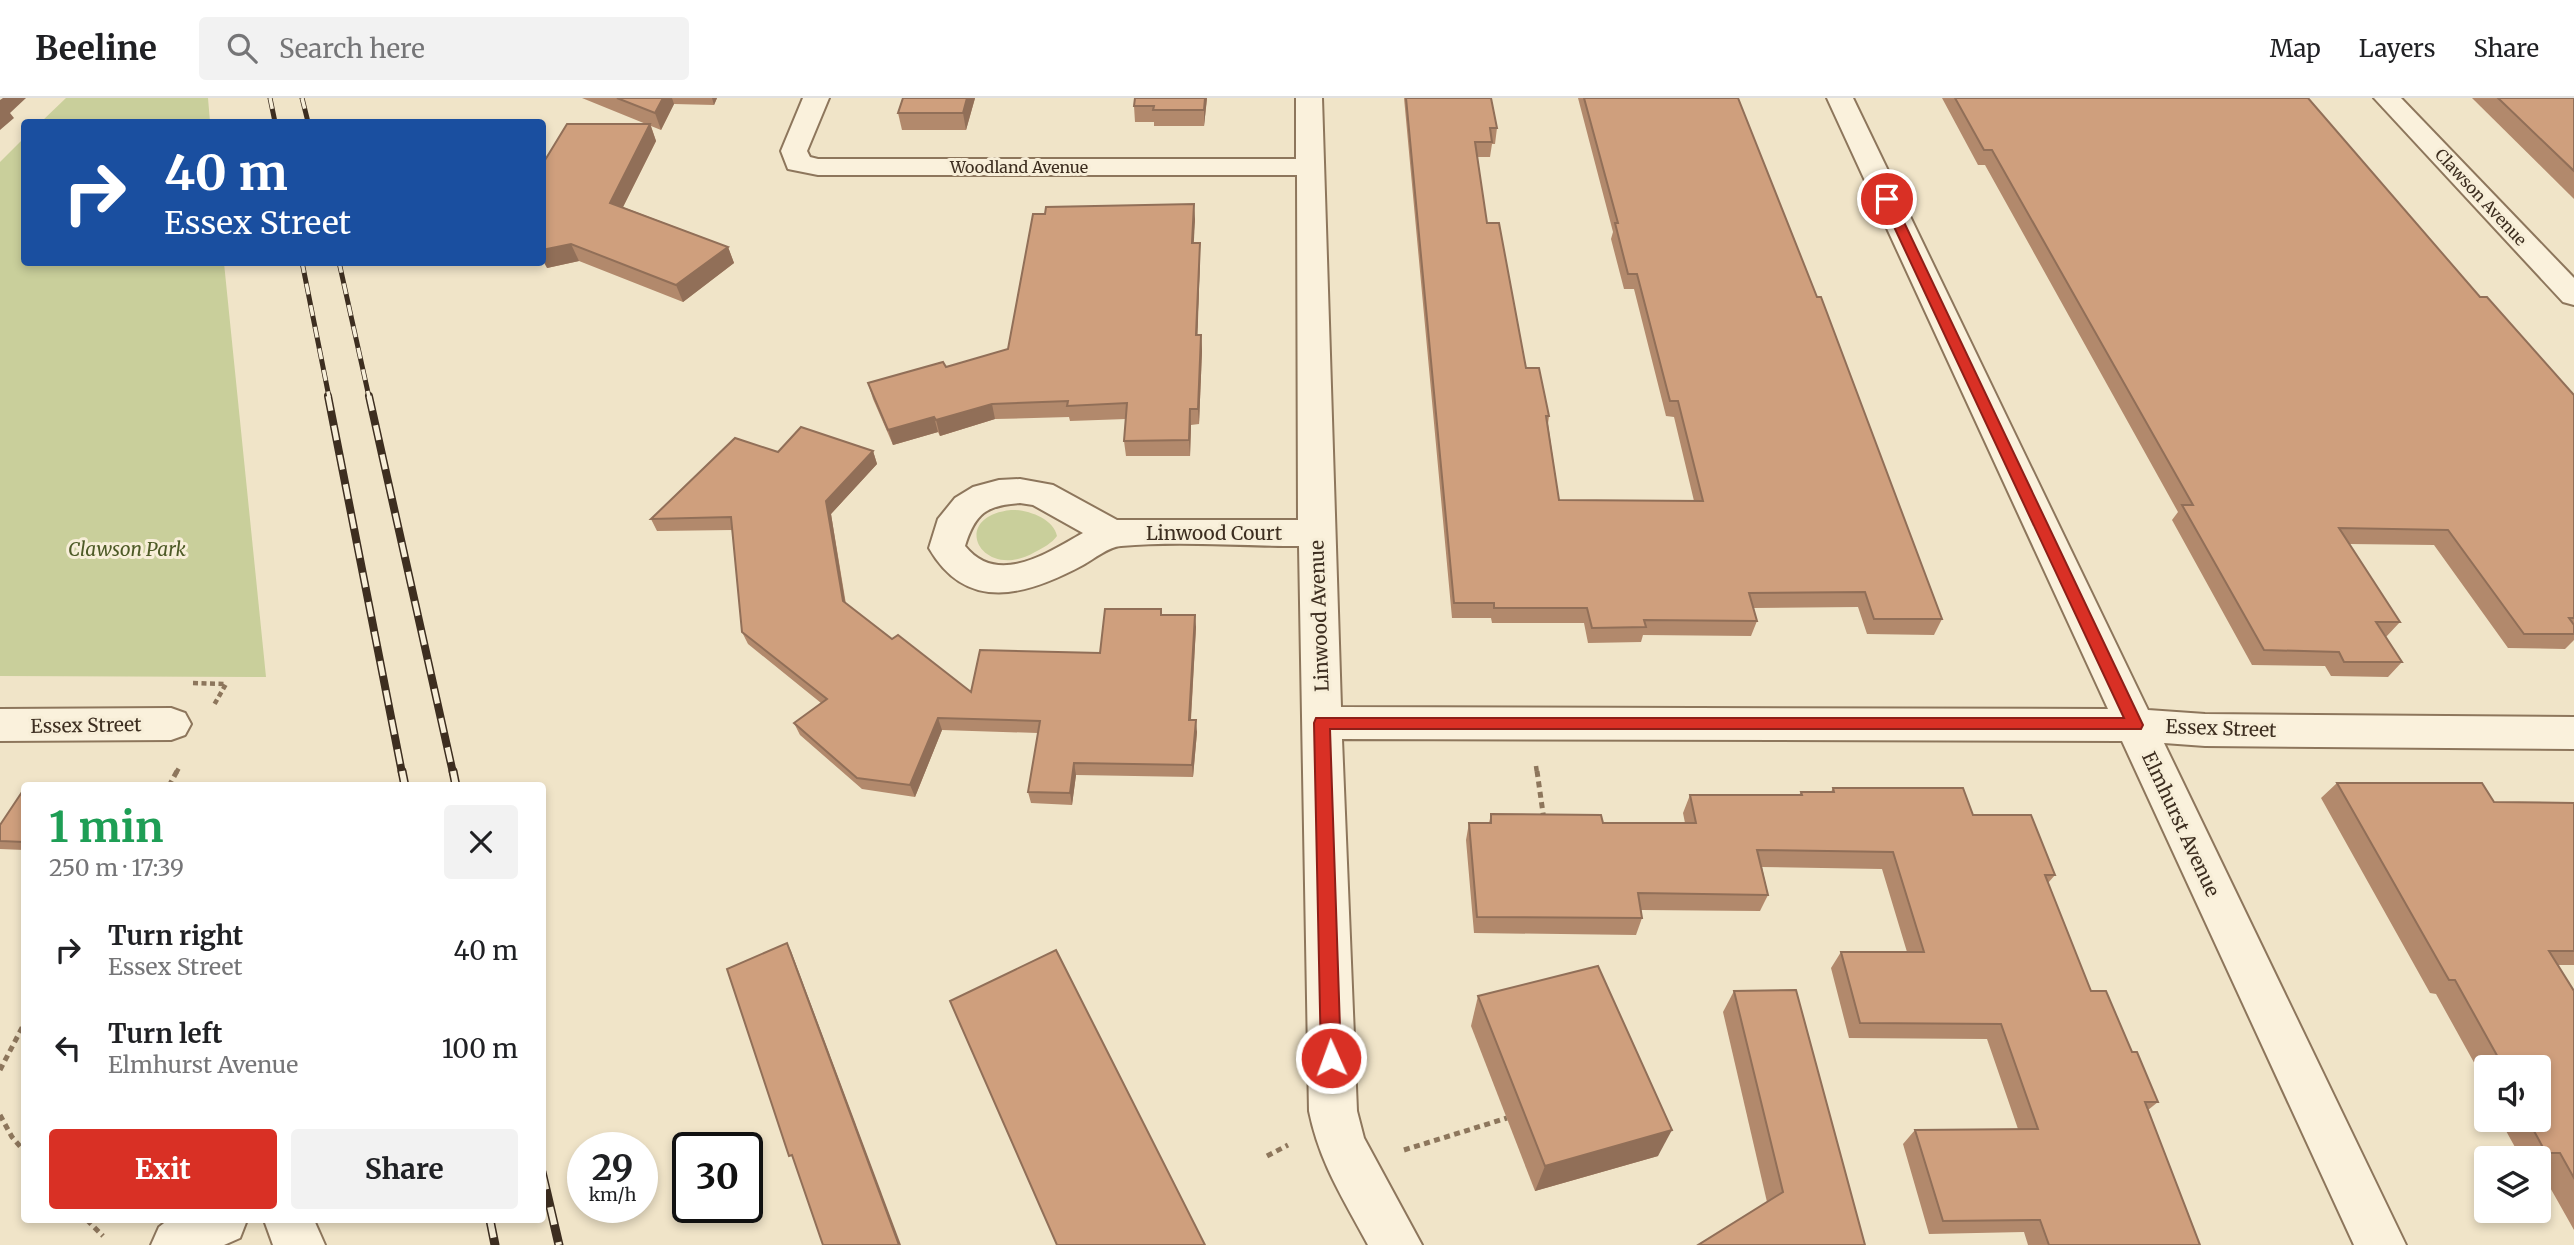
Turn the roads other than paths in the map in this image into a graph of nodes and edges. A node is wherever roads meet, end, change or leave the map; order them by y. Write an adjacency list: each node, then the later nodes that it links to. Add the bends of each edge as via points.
1 (816, 98): 5 (street, Woodland Avenue, via 794,151 798,163 818,167)
2 (1309, 98): 5 (street, Linwood Avenue)
3 (1840, 98): 12 (street, Elmhurst Avenue)
4 (2387, 98): 6 (street, Clawson Avenue)
5 (1310, 167): 8 (street, Linwood Avenue)
6 (2574, 296)
7 (1111, 533): 8 (street, Linwood Court)
8 (1316, 533): 9 (street, Linwood Avenue)
9 (1322, 723): 12 (street, Essex Street); 18 (street, Linwood Avenue, via 1333,1111 1341,1146)
10 (171, 724): 11 (street, Essex Street)
11 (0, 725)
12 (2135, 725): 13 (street, Essex Street, via 2205,730); 19 (street, Elmhurst Avenue)
13 (2574, 733)
14 (215, 1223): 16 (street)
15 (290, 1223): 17 (street)
16 (177, 1245)
17 (299, 1245)
18 (1396, 1245)
19 (2380, 1245)

